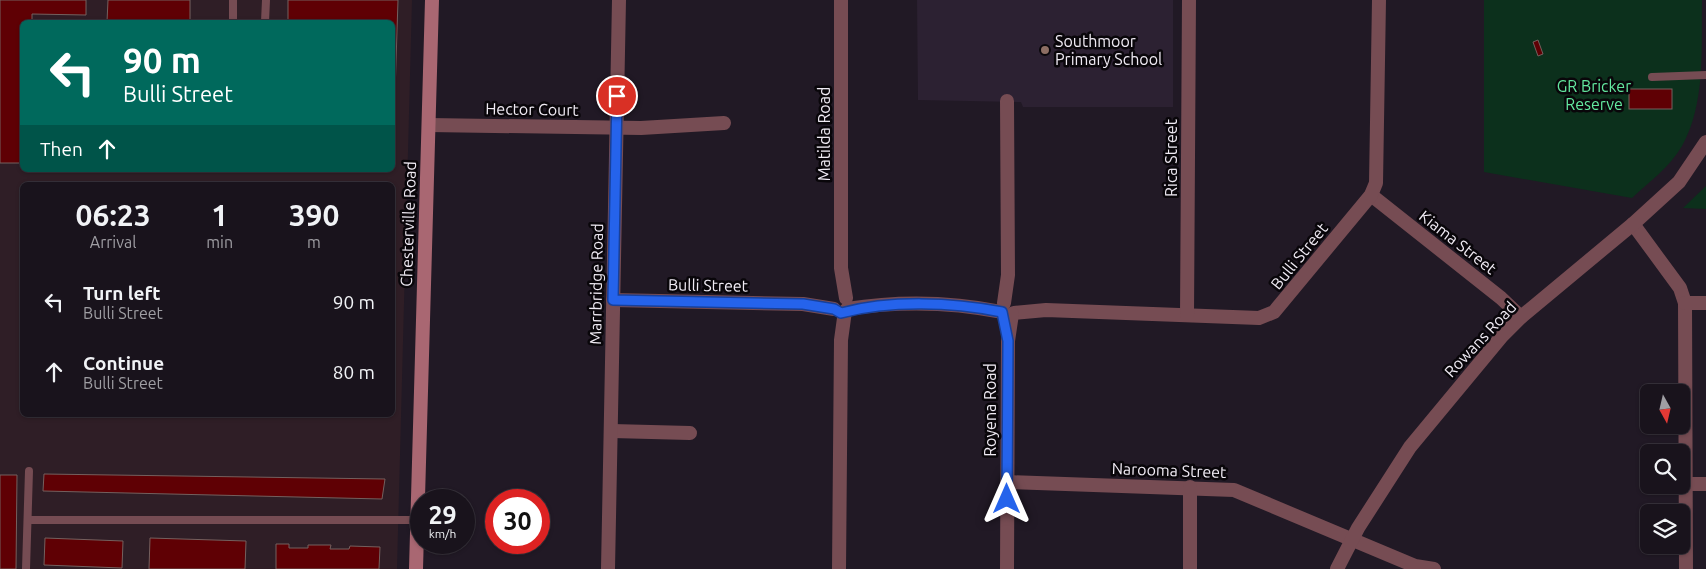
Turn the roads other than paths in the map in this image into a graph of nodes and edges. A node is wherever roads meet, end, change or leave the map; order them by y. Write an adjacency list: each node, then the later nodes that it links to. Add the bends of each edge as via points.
1 (234, 0): 8 (lane)
2 (266, 0): 9 (lane)
3 (432, 0): 14 (main road, Chesterville Road)
4 (619, 0): 15 (street, Marrbridge Road)
5 (841, 0): 22 (street, Matilda Road)
6 (1189, 0): 24 (street, Rica Street)
7 (1379, 0): 17 (street, Bulli Street, via 1377,176)
8 (233, 20)
9 (265, 20)
10 (1706, 75): 11 (lane)
11 (1652, 78)
12 (1007, 100): 23 (street, Royena Road)
13 (724, 123): 15 (street, Hector Court)
14 (429, 125): 15 (street, Hector Court); 34 (main road, Chesterville Road)
15 (616, 128): 19 (street, Marrbridge Road)
16 (1706, 142): 18 (street, Rowans Road, via 1679,182)
17 (1370, 195): 24 (street, Bulli Street, via 1274,312 1259,318); 25 (street, Kiama Street)
18 (1634, 224): 20 (street, via 1680,288); 25 (street, Rowans Road)
19 (613, 300): 22 (street, Bulli Street); 26 (street, Marrbridge Road)
20 (1685, 303): 21 (street); 28 (street)
21 (1706, 303)
22 (841, 304): 23 (street, Bulli Street); 43 (street, Matilda Road)
23 (1008, 308): 24 (street, Bulli Street); 30 (street, Royena Road)
24 (1187, 315)
25 (1521, 317): 38 (street, Rowans Road, via 1421,432)
26 (612, 431): 27 (street); 42 (street, Marrbridge Road)
27 (690, 433)
28 (1686, 444)
29 (29, 471): 36 (lane)
30 (1007, 482): 33 (street, Narooma Street); 44 (street, Royena Road)
31 (1690, 484): 32 (street)
32 (1706, 484)
33 (1190, 487): 38 (street, Narooma Street, via 1225,488 1243,493); 45 (street)
34 (419, 489)
35 (1686, 494): 48 (street)
36 (28, 520): 37 (lane); 40 (lane)
37 (410, 520)
38 (1351, 540): 46 (street, Rowans Road); 47 (street, Narooma Street, via 1415,566)
39 (417, 554): 41 (main road, Chesterville Road)
40 (26, 569)
41 (416, 569)
42 (608, 569)
43 (839, 569)
44 (1007, 569)
45 (1190, 569)
46 (1337, 569)
47 (1434, 569)
48 (1686, 569)

